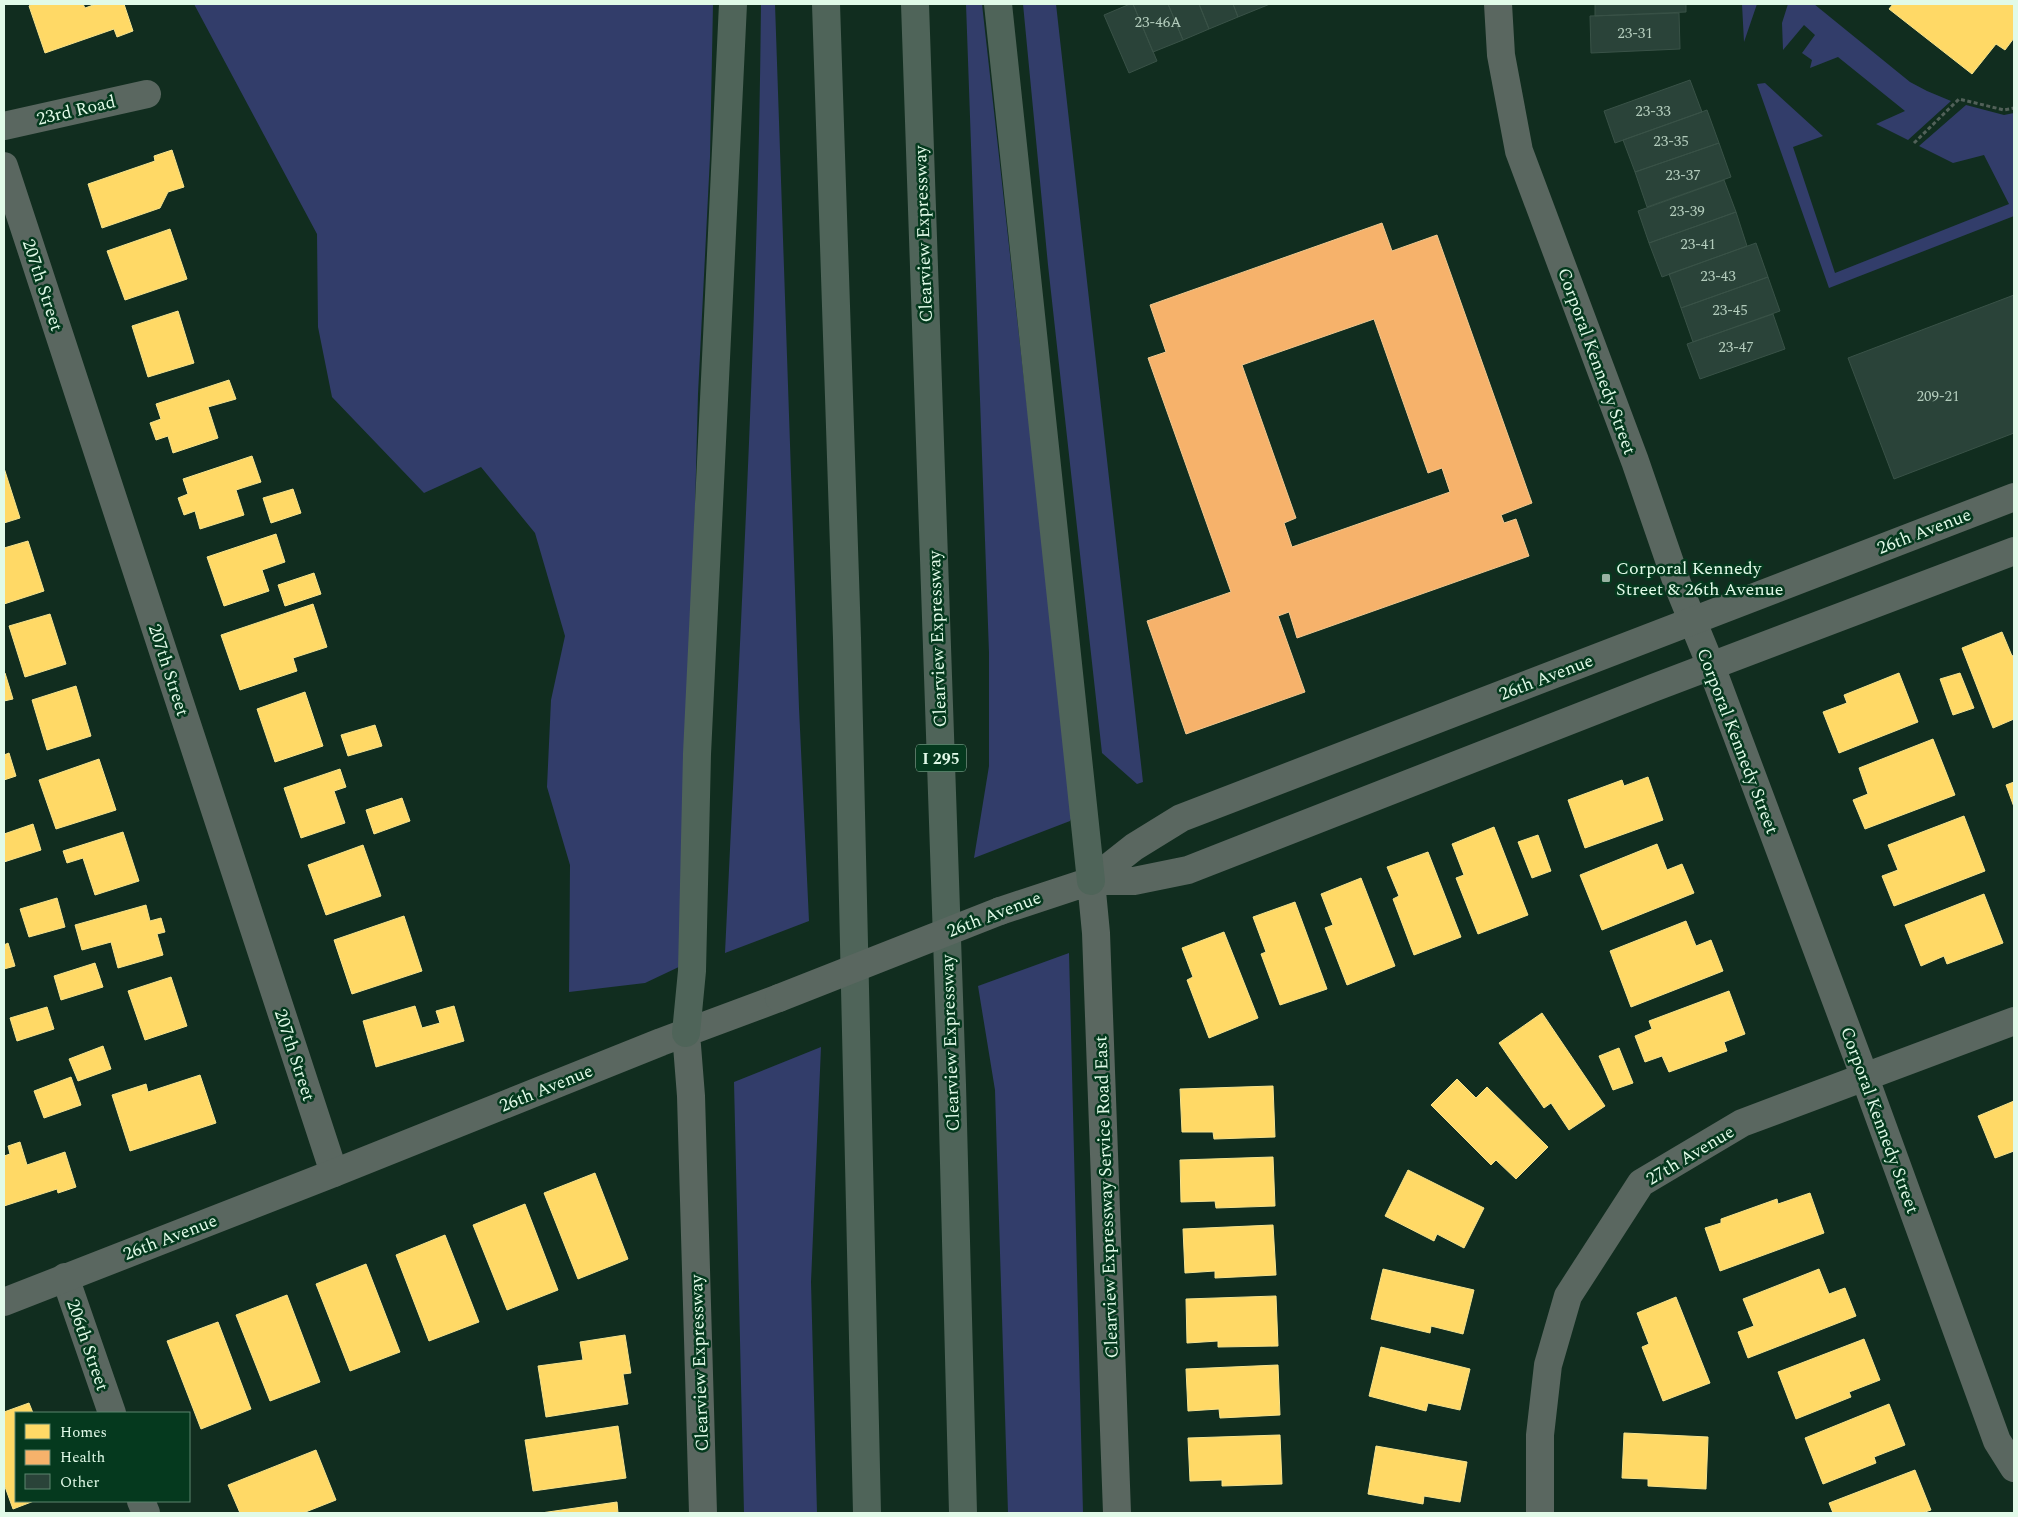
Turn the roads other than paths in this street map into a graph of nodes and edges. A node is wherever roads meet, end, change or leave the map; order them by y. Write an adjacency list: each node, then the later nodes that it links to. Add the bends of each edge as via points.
1 (733, 4): 15 (highway, via 697,754 692,971)
2 (826, 4): 23 (highway, via 847,638)
3 (915, 4): 24 (highway, Clearview Expressway / I 295, via 952,1065)
4 (998, 4): 13 (highway)
5 (1498, 4): 11 (street, Corporal Kennedy Street, via 1500,55 1519,151)
6 (148, 94): 7 (street, 23rd Road)
7 (4, 126)
8 (4, 166): 17 (street, 207th Street)
9 (2014, 497): 11 (street, 26th Avenue)
10 (2014, 551): 12 (street, 26th Avenue)
11 (1692, 620): 12 (street, Corporal Kennedy Street); 13 (street, 26th Avenue, via 1181,818 1134,847)
12 (1711, 666): 13 (street, 26th Avenue, via 1188,870 1134,881); 16 (street, Corporal Kennedy Street)
13 (1091, 881): 15 (street, 26th Avenue, bridge, via 1000,910); 25 (street, Clearview Expressway Service Road East, via 1096,934)
14 (2014, 1021): 16 (street, 27th Avenue)
15 (686, 1033): 17 (street, 26th Avenue); 22 (street, Clearview Expressway, via 691,1096)
16 (1865, 1078): 21 (street, Corporal Kennedy Street, via 1997,1441); 26 (street, 27th Avenue, via 1742,1123 1641,1183 1568,1296 1548,1365 1540,1436)
17 (334, 1173): 18 (street, 26th Avenue)
18 (65, 1277): 19 (street, 26th Avenue); 20 (street, 206th Street)
19 (4, 1302)
20 (112, 1412)
21 (2014, 1468)
22 (704, 1513)
23 (867, 1513)
24 (963, 1513)
25 (1118, 1513)
26 (1540, 1513)

